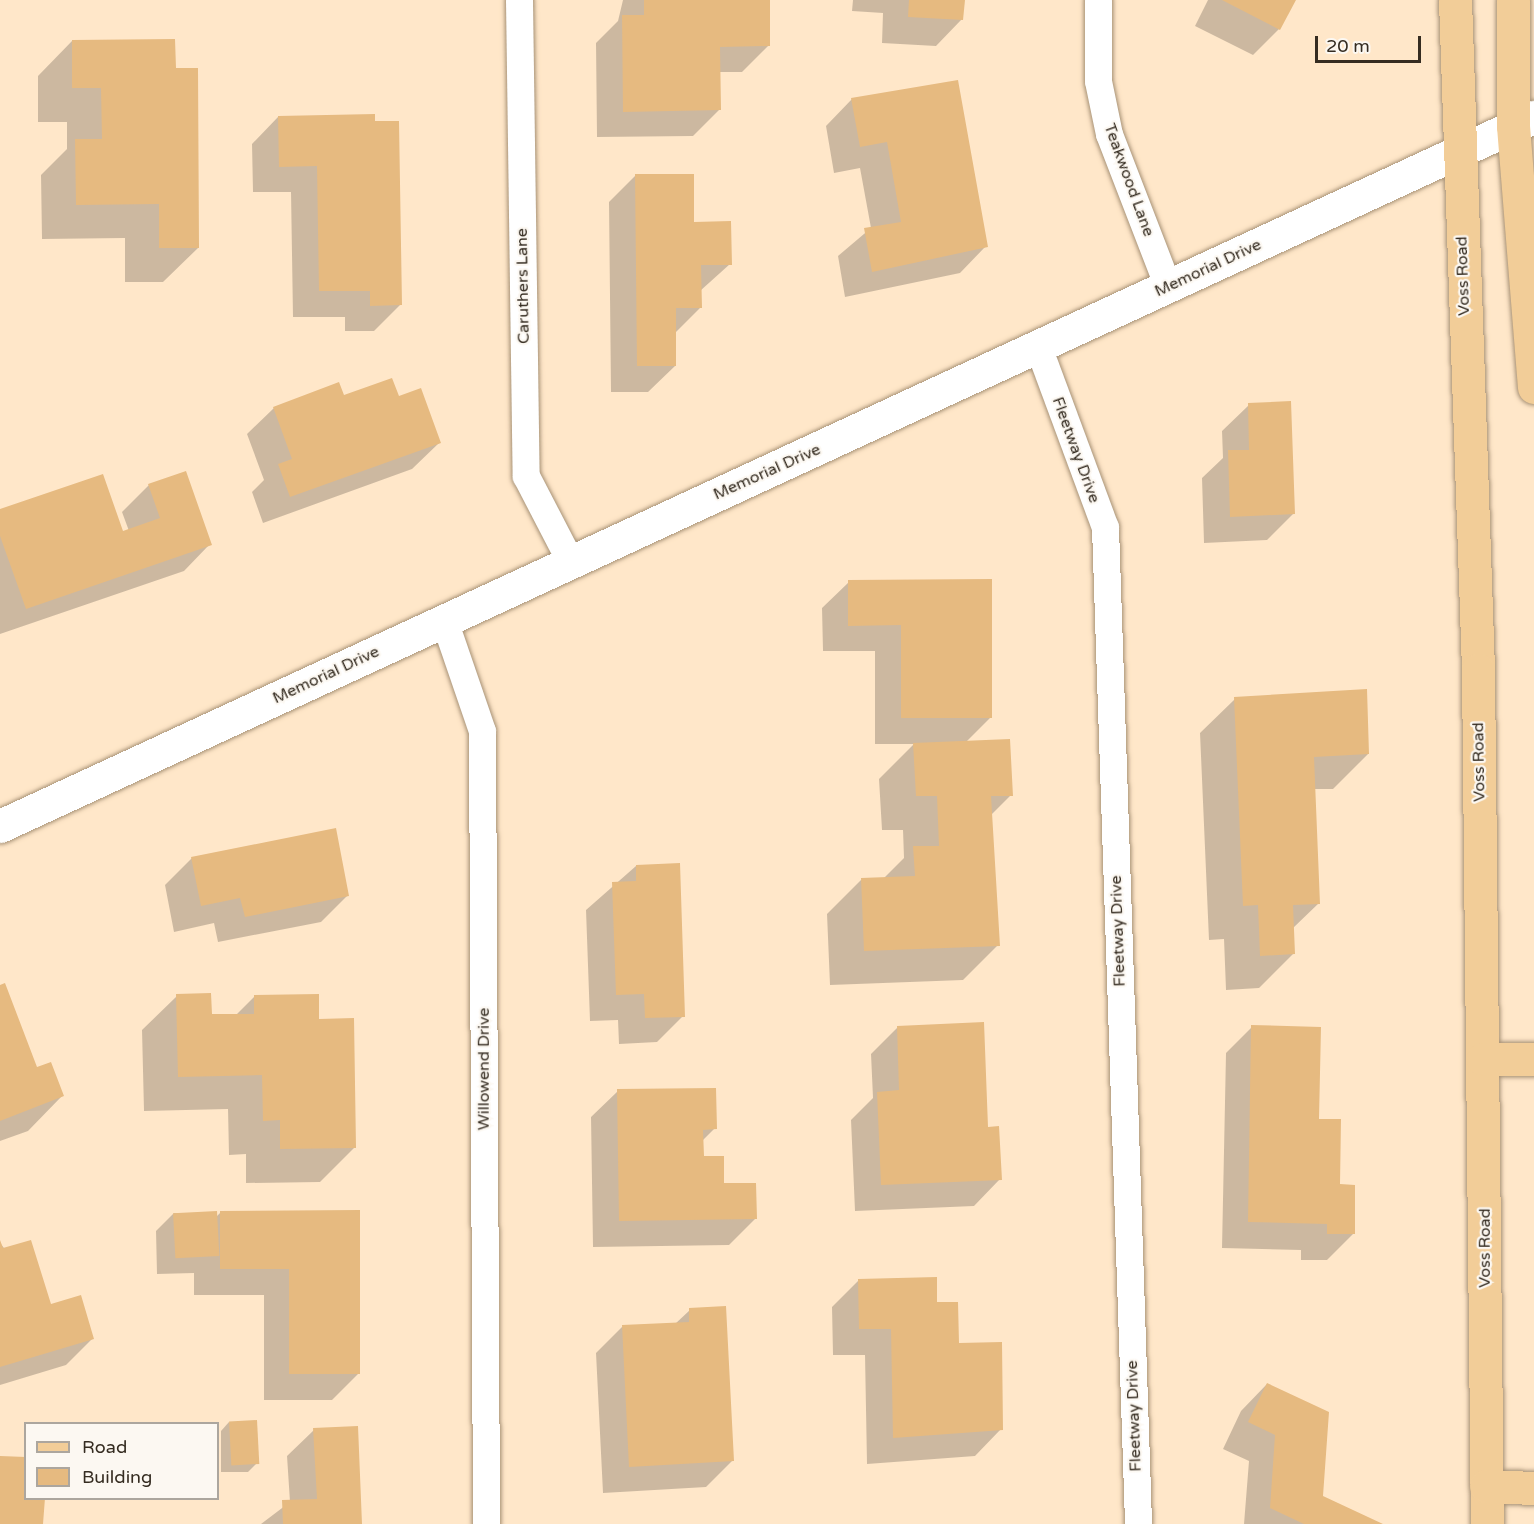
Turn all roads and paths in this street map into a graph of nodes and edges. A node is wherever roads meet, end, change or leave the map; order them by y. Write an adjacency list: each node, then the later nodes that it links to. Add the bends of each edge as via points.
1 (519, 0): 10 (street, Caruthers Lane, via 526,476)
2 (1098, 0): 7 (street, Teakwood Lane, via 1098,81 1109,134)
3 (1455, 0): 6 (main road, Voss Road)
4 (1513, 0): 5 (main road)
5 (1524, 121): 6 (street, Memorial Drive); 9 (main road)
6 (1458, 151): 7 (street, Memorial Drive); 13 (main road, Voss Road, via 1478,670)
7 (1168, 287): 8 (street, Memorial Drive)
8 (1039, 349): 10 (street, Memorial Drive); 18 (street, Fleetway Drive, via 1105,527)
9 (1534, 387)
10 (570, 561): 11 (street, Memorial Drive)
11 (444, 620): 12 (street, Memorial Drive); 17 (street, Willowend Drive, via 482,731)
12 (0, 826)
13 (1483, 1059): 14 (main road); 15 (main road, Voss Road)
14 (1534, 1059)
15 (1486, 1486): 16 (main road); 19 (main road, Voss Road)
16 (1534, 1488)
17 (486, 1524)
18 (1138, 1524)
19 (1487, 1524)

